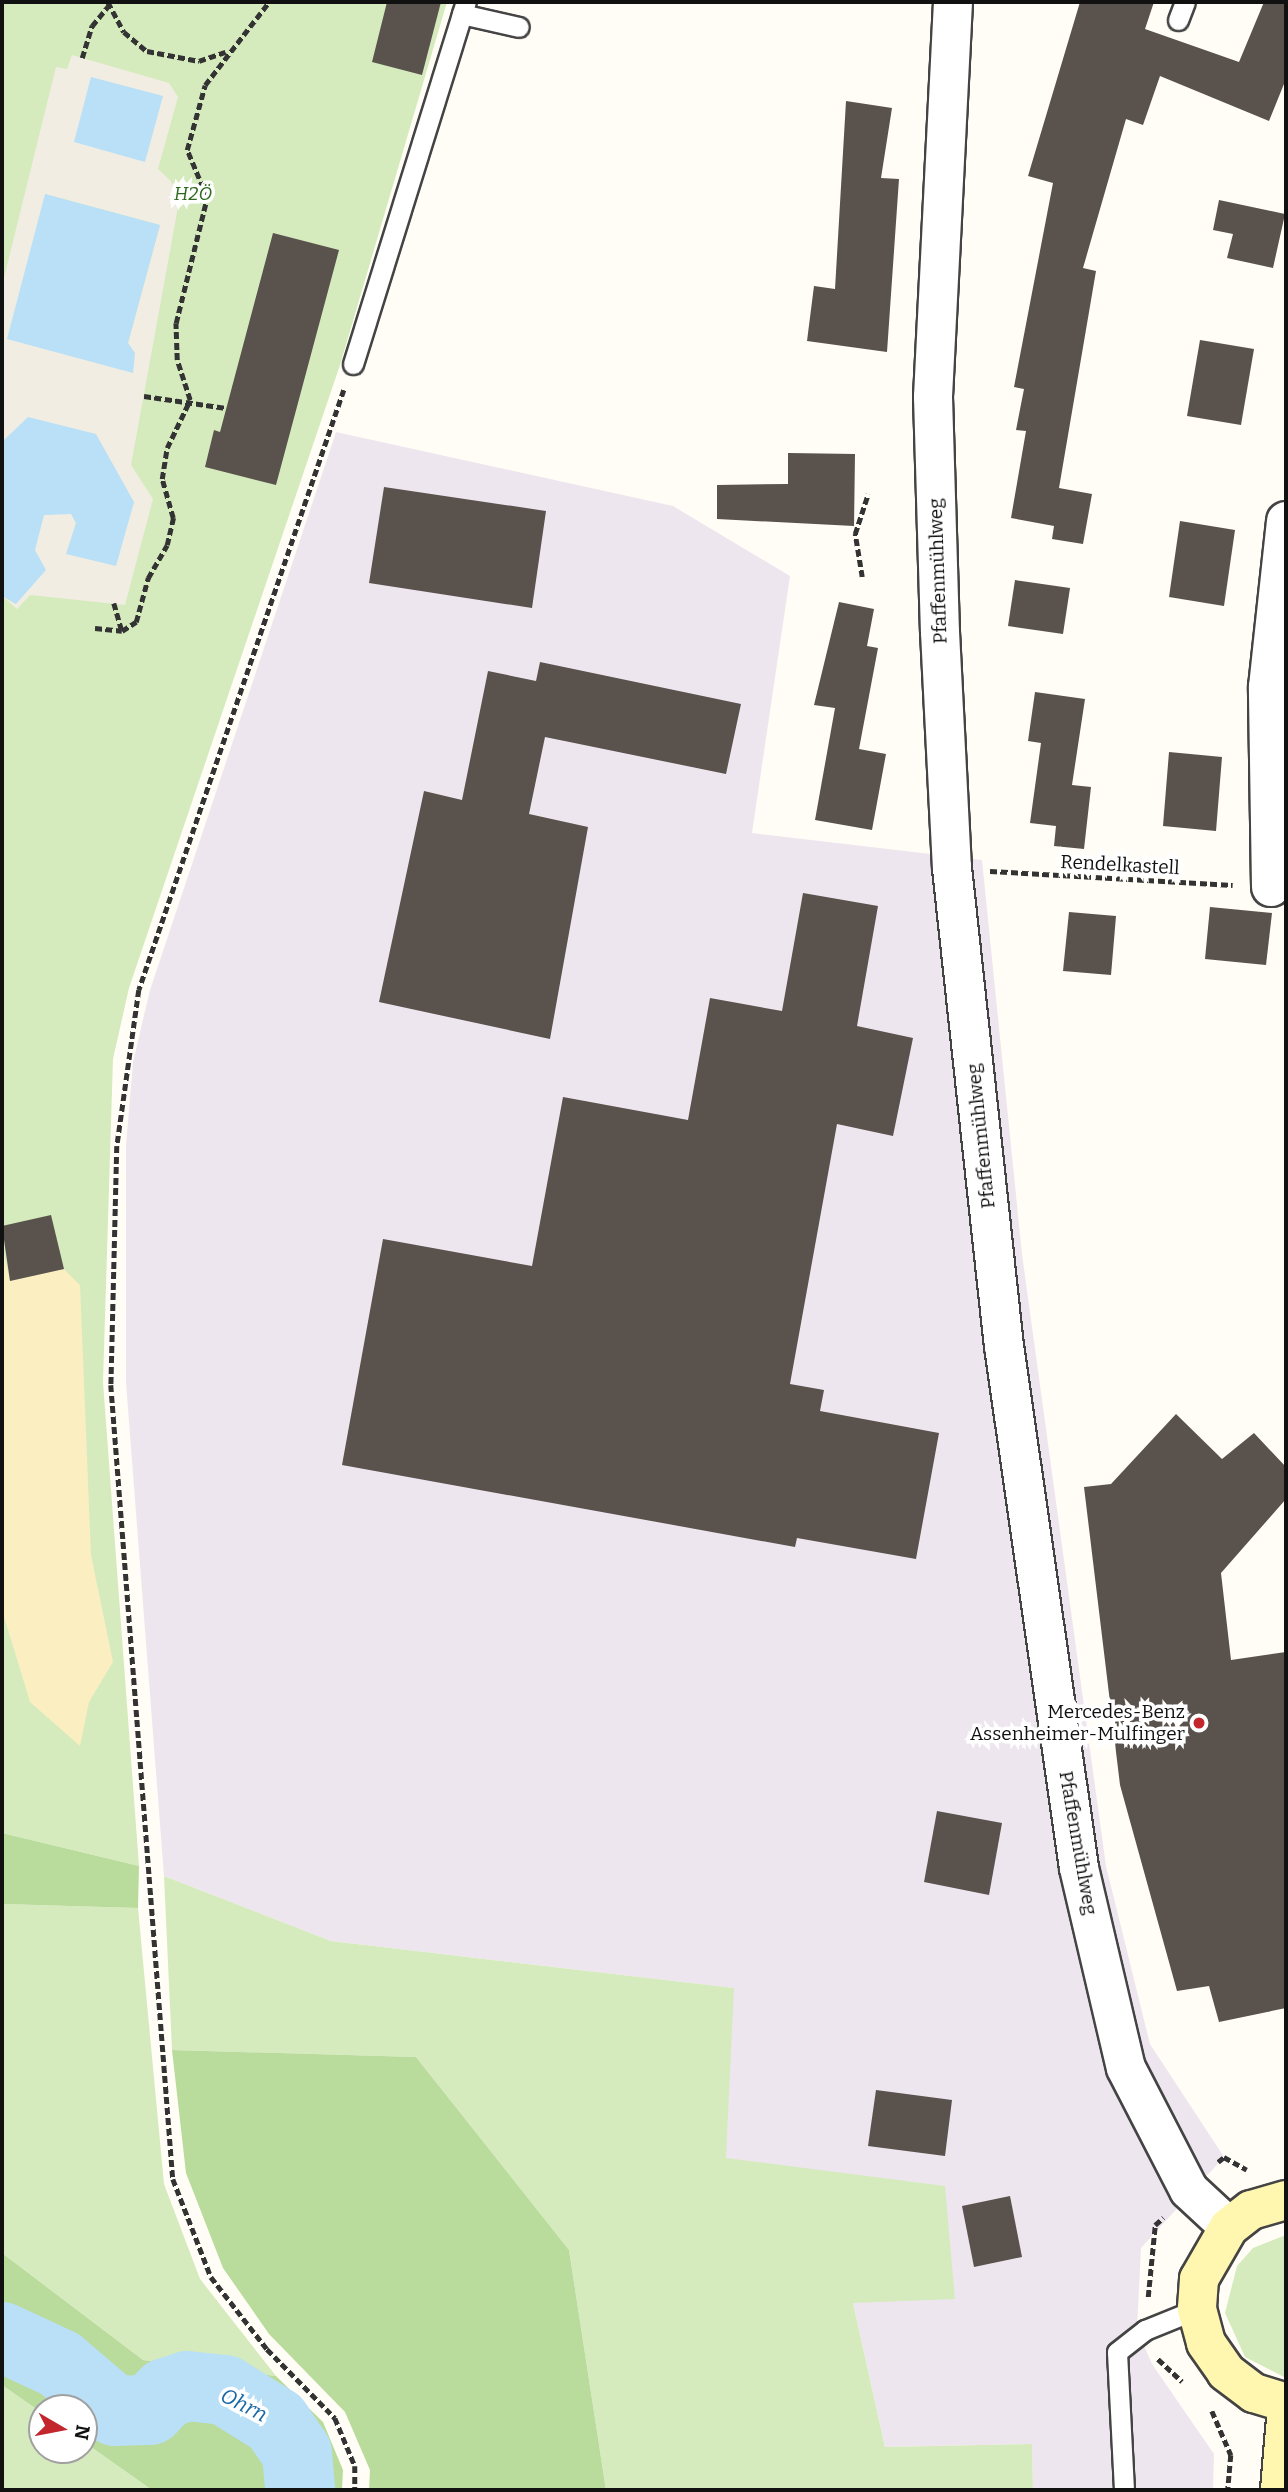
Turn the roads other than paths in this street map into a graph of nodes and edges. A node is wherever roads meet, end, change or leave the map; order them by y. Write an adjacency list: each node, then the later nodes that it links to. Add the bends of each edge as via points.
1 (953, 2): 10 (street, Pfaffenmühlweg, via 933,397 952,868 1004,1346 1079,1868 1126,2068 1189,2190)
2 (1185, 2): 4 (lane)
3 (464, 8): 5 (lane); 6 (lane)
4 (1178, 20)
5 (519, 27)
6 (353, 364)
7 (1286, 521): 8 (street, via 1268,687)
8 (1271, 887)
9 (1286, 2200): 10 (main road, via 1251,2210)
10 (1229, 2227): 11 (main road, via 1199,2279)
11 (1198, 2309): 12 (main road, via 1206,2343 1226,2372 1254,2393); 14 (lane, via 1145,2330 1116,2352)
12 (1286, 2403)
13 (1286, 2419): 15 (main road)
14 (1124, 2490)
15 (1280, 2490)

